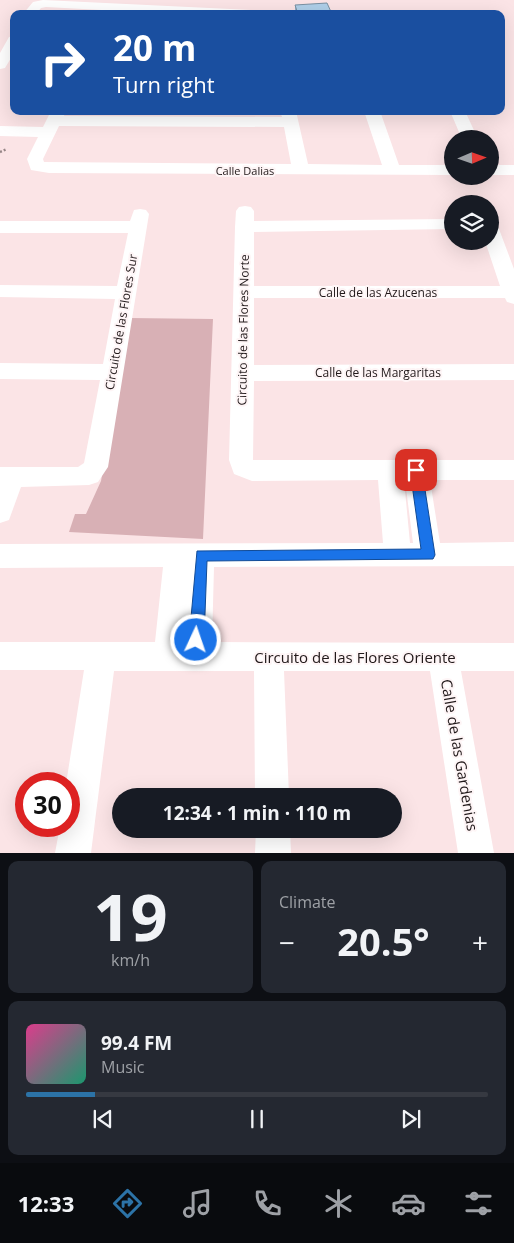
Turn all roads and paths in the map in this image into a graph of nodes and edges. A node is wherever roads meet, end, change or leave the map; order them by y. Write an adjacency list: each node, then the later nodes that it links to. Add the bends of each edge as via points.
1 (171, 5): 2 (street); 4 (street)
2 (185, 5): 5 (street)
3 (33, 10): 4 (street, via 37,5 46,4)
4 (101, 10)
5 (246, 10)
6 (10, 47): 7 (street)
7 (0, 65)
8 (373, 115): 15 (street)
9 (459, 115): 12 (street)
10 (289, 116): 11 (street); 14 (street)
11 (54, 122): 13 (street); 14 (street, Calle Dalias, via 35,159 37,166)
12 (466, 130)
13 (0, 131)
14 (301, 170): 15 (street, Calle Dalias)
15 (392, 170): 16 (street, Calle Dalias)
16 (444, 170)
17 (499, 170): 18 (street)
18 (514, 170)
19 (444, 224): 23 (street, Circuito de las Flores Norte, via 245,219)
20 (0, 227): 24 (street, Circuito de las Flores Sur, via 139,221)
21 (497, 250): 25 (street)
22 (0, 292): 24 (street)
23 (244, 292): 25 (street, Calle de las Azucenas); 29 (street, Circuito de las Flores Norte)
24 (127, 293): 27 (street, Circuito de las Flores Sur)
25 (513, 295)
26 (0, 371): 27 (street)
27 (113, 372): 33 (street, Circuito de las Flores Sur, via 96,467 89,475 78,478)
28 (514, 372): 29 (street, Calle de las Margaritas)
29 (242, 373): 30 (street, Circuito de las Flores Norte, via 243,467 252,471)
30 (390, 469): 31 (street, Circuito de las Flores Norte); 37 (street)
31 (416, 470): 32 (street, Circuito de las Flores Norte); 38 (street)
32 (514, 470)
33 (6, 477): 34 (street, Circuito de las Flores Sur)
34 (0, 512)
35 (514, 554): 38 (street)
36 (190, 555): 37 (street); 39 (street); 42 (street)
37 (398, 555): 38 (street)
38 (428, 555)
39 (0, 556)
40 (0, 656): 41 (street, Circuito de las Flores Oriente)
41 (101, 657): 42 (street, Circuito de las Flores Oriente); 48 (street)
42 (182, 657): 43 (street, Circuito de las Flores Oriente)
43 (269, 657): 44 (street, Circuito de las Flores Oriente); 46 (street)
44 (443, 657): 45 (street, Circuito de las Flores Oriente); 50 (street, Calle de las Gardenias)
45 (514, 657)
46 (272, 788)
47 (273, 838): 49 (street)
48 (73, 853)
49 (273, 853)
50 (476, 853)

